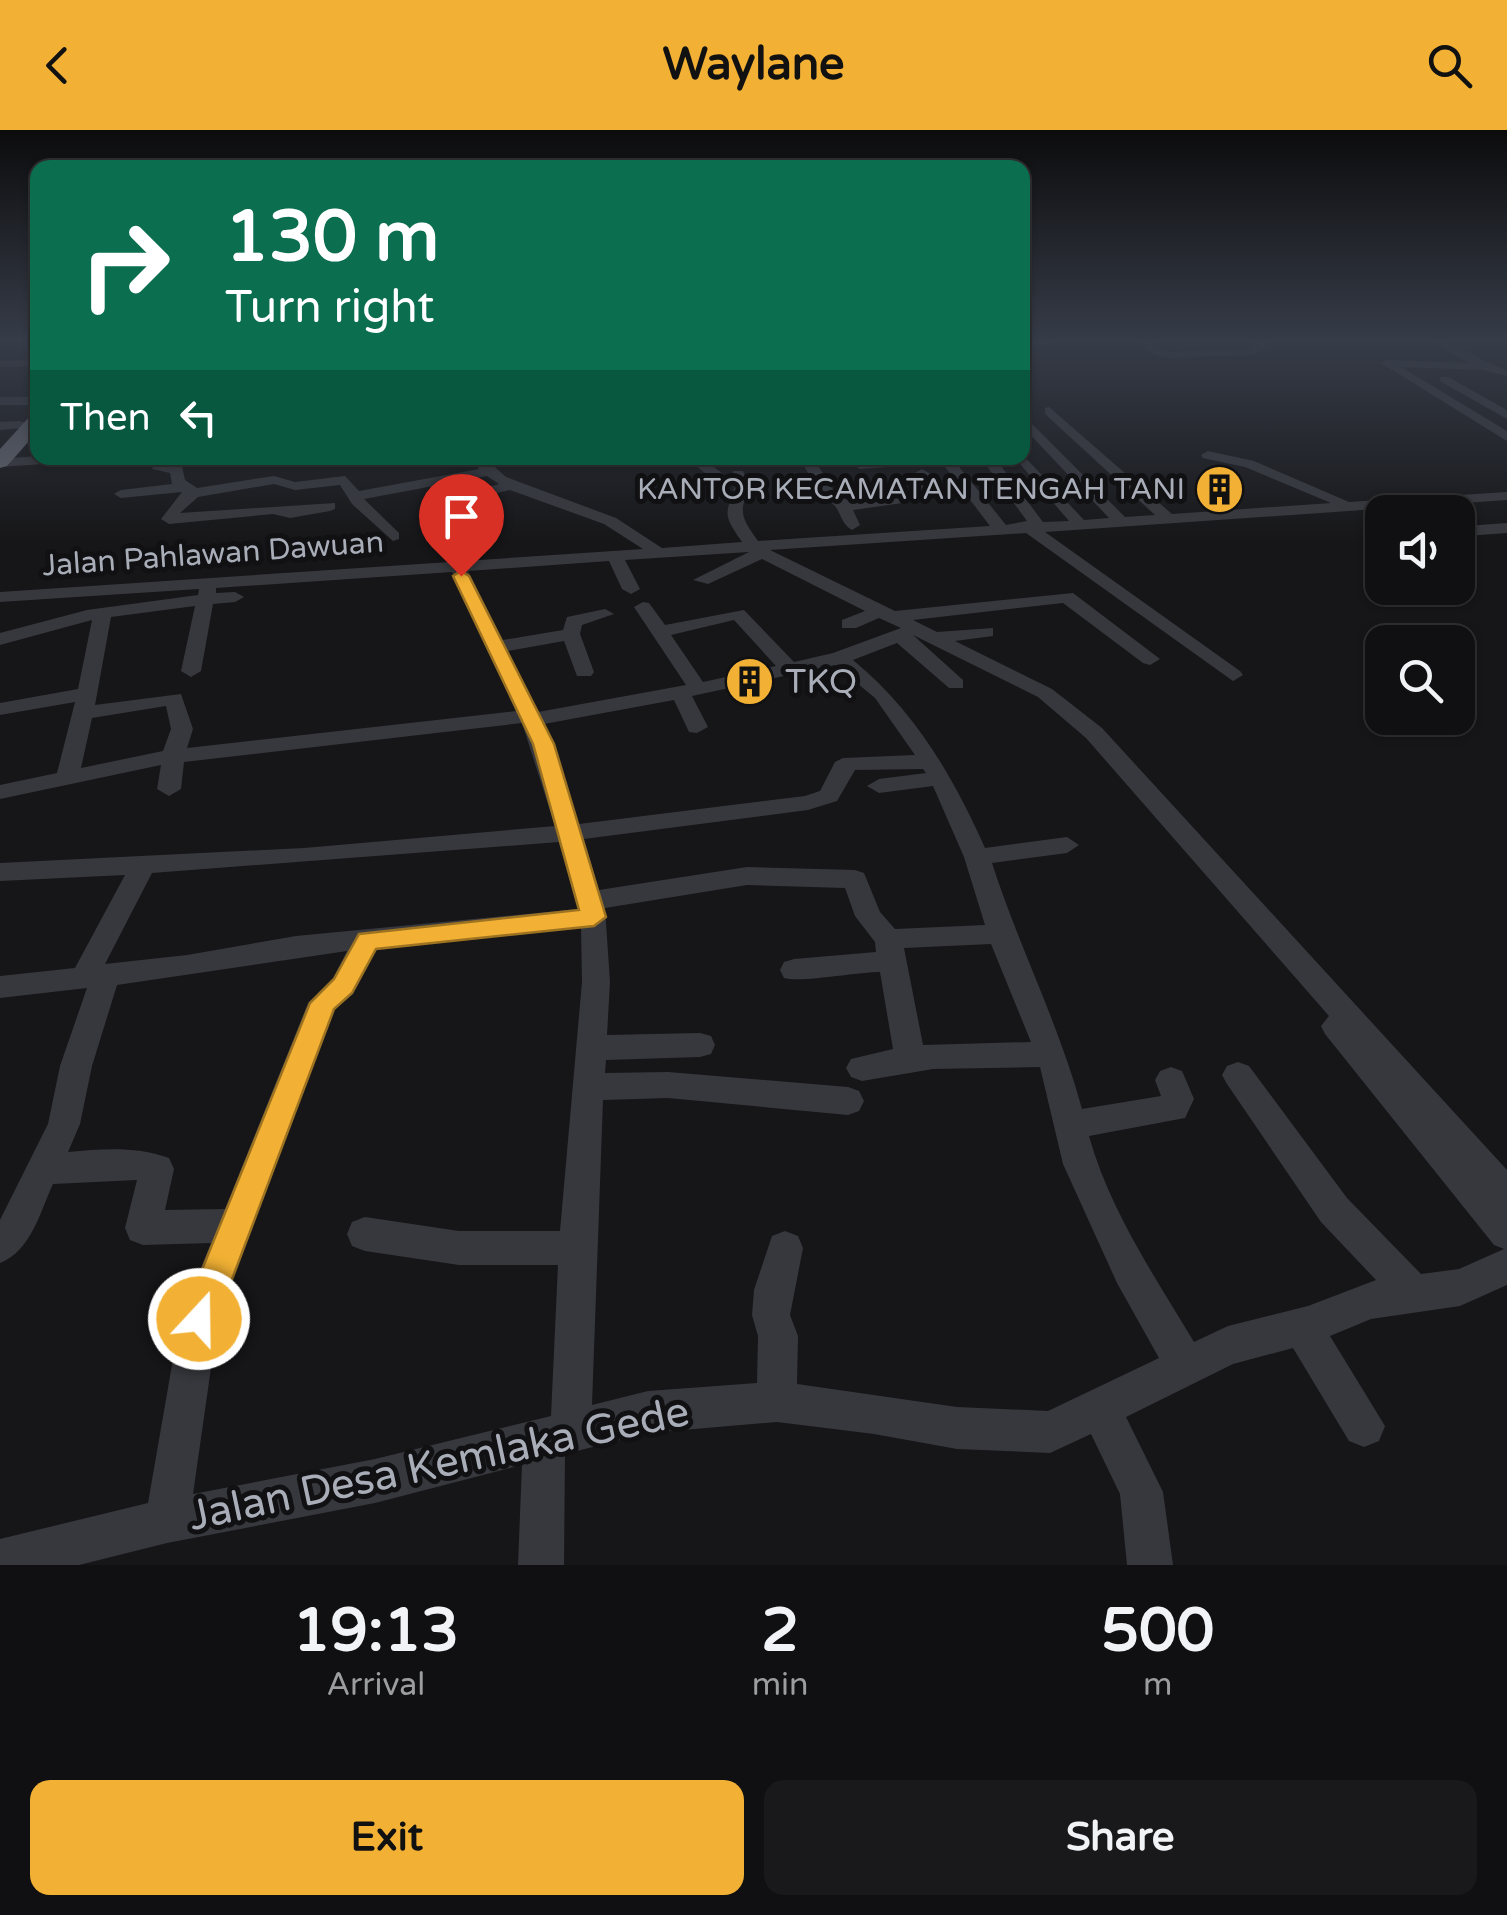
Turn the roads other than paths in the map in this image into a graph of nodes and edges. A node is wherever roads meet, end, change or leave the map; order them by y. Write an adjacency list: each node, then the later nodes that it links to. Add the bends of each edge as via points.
1 (1459, 409): 5 (street)
2 (1049, 411): 35 (street)
3 (25, 425): 6 (highway); 9 (highway)
4 (1030, 426): 36 (street)
5 (1504, 439)
6 (0, 447)
7 (1208, 456): 31 (street, via 1249,464)
8 (30, 461): 9 (street)
9 (0, 463)
10 (161, 465): 24 (street, via 177,469 178,482)
11 (327, 465): 21 (street)
12 (703, 465): 45 (street, via 724,482 738,477 742,488 733,518)
13 (812, 465): 22 (street)
14 (861, 465): 22 (street, via 870,476)
15 (951, 465): 38 (street)
16 (992, 465): 39 (street)
17 (1028, 465): 37 (street)
18 (477, 470): 23 (street); 25 (street)
19 (922, 474): 33 (street, via 931,495)
20 (378, 478): 25 (street, via 396,478)
21 (346, 480): 24 (street); 26 (street)
22 (834, 481): 33 (street, via 818,483)
23 (502, 488): 27 (street); 44 (street, via 607,520)
24 (190, 490): 30 (street); 30 (street, via 122,503)
25 (400, 490): 26 (street)
26 (356, 496): 43 (street)
27 (466, 498)
28 (1507, 499): 29 (street); 31 (street)
29 (1475, 502)
30 (176, 505): 32 (street, via 169,519)
31 (1345, 505): 35 (street)
32 (330, 506)
33 (846, 506): 40 (street)
34 (961, 517): 40 (street)
35 (1168, 518): 36 (street)
36 (1120, 521): 37 (street)
37 (1079, 523): 39 (street)
38 (1000, 528): 39 (street); 40 (street)
39 (1032, 528): 67 (street)
40 (854, 531): 45 (street)
41 (1475, 531): 42 (street)
42 (1502, 531)
43 (393, 536)
44 (656, 552): 45 (street); 46 (street)
45 (757, 552): 48 (street); 56 (street)
46 (614, 554): 47 (street); 49 (street)
47 (459, 572): 50 (street); 61 (street)
48 (702, 580)
49 (631, 589)
50 (207, 591): 51 (street, Jalan Pahlawan Dawuan); 53 (street); 65 (street)
51 (0, 597)
52 (642, 607): 57 (street)
53 (102, 613): 60 (street); 70 (street)
54 (605, 614): 59 (street, via 574,621)
55 (849, 624): 56 (street)
56 (895, 624): 58 (street, via 954,638); 62 (street); 63 (street, via 1067,598); 68 (street); 88 (street, via 1009,673 1068,708)
57 (660, 632): 64 (street, via 738,614); 69 (street)
58 (986, 632)
59 (571, 634): 61 (street); 66 (street)
60 (0, 640)
61 (494, 647): 72 (street)
62 (840, 658): 64 (street); 75 (street, via 882,694)
63 (1150, 660)
64 (789, 668): 69 (street)
65 (191, 672)
66 (584, 672)
67 (1233, 675)
68 (956, 684)
69 (688, 689): 72 (street); 73 (street)
70 (85, 703): 71 (street); 74 (street, via 173,698 182,722); 76 (street)
71 (0, 709)
72 (531, 717): 74 (street); 80 (street)
73 (697, 727)
74 (173, 756): 76 (street); 78 (street)
75 (936, 770): 77 (street); 80 (street, via 851,763 829,796 808,803); 82 (street)
76 (67, 778): 79 (street)
77 (879, 786)
78 (170, 789)
79 (0, 792)
80 (570, 836): 83 (street); 85 (street)
81 (1068, 846): 82 (street)
82 (978, 857): 86 (street)
83 (142, 867): 84 (street); 91 (street)
84 (0, 872)
85 (592, 909): 87 (street); 89 (street, via 747,876 855,879); 94 (street)
86 (1001, 934): 89 (street); 95 (street)
87 (368, 940): 91 (street); 105 (street, via 343,986 323,1003)
88 (1275, 943): 104 (street); 106 (street)
89 (891, 951): 90 (street); 96 (street)
90 (794, 970)
91 (94, 978): 92 (street); 103 (street, via 64,1124)
92 (0, 986)
93 (700, 1045): 94 (street)
94 (592, 1048): 100 (street)
95 (1052, 1055): 96 (street); 102 (street)
96 (910, 1059): 97 (street)
97 (862, 1068)
98 (1238, 1074): 112 (street, via 1334,1210)
99 (1171, 1080): 102 (street, via 1174,1108)
100 (590, 1086): 101 (street, via 668,1085); 109 (street)
101 (848, 1101)
102 (1070, 1125): 114 (street, via 1080,1164 1130,1270)
103 (42, 1169): 105 (street, via 127,1163 157,1169 143,1228); 108 (street)
104 (1507, 1195)
105 (236, 1225): 119 (street, via 199,1319)
106 (1507, 1233)
107 (366, 1234): 109 (street, via 460,1248)
108 (0, 1246)
109 (577, 1248): 118 (street)
110 (785, 1248): 115 (street, via 773,1289)
111 (1507, 1266): 112 (street, Jalan Desa Kemlaka Gede, via 1460,1287)
112 (1414, 1294): 113 (street, Jalan Desa Kemlaka Gede, via 1371,1300)
113 (1301, 1326): 114 (street, Jalan Desa Kemlaka Gede); 117 (street)
114 (1186, 1365): 116 (street, Jalan Desa Kemlaka Gede)
115 (777, 1402): 116 (street, Jalan Desa Kemlaka Gede, via 1009,1433 1050,1432); 118 (street, Jalan Desa Kemlaka Gede, via 648,1412)
116 (1100, 1408): 123 (street, via 1141,1492)
117 (1364, 1426)
118 (557, 1435): 119 (street, Jalan Desa Kemlaka Gede, via 376,1481); 122 (street)
119 (167, 1520): 120 (street, Jalan Desa Kemlaka Gede)
120 (80, 1554): 121 (street, Jalan Desa Kemlaka Gede)
121 (0, 1562)
122 (541, 1565)
123 (1150, 1565)

